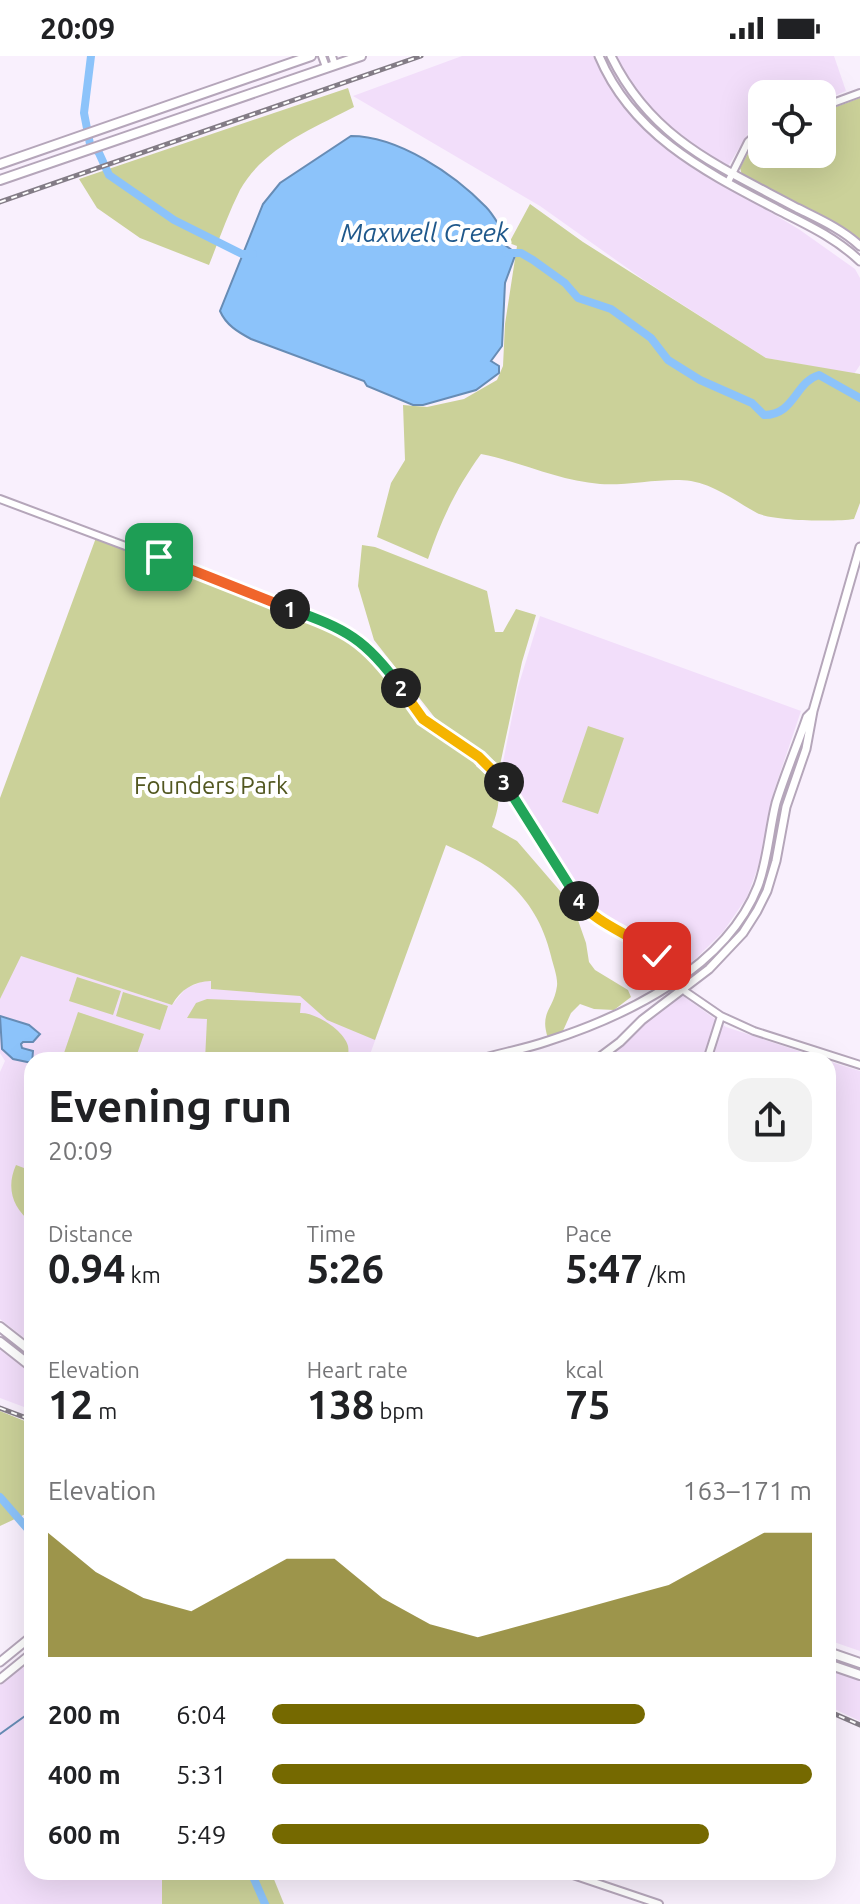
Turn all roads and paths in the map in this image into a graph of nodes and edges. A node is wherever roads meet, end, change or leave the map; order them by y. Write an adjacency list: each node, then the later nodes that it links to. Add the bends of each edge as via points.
1 (311, 56): 14 (main road)
2 (322, 56): 6 (street)
3 (361, 56): 6 (main road)
4 (599, 56): 8 (main road)
5 (611, 56): 7 (main road)
6 (331, 63): 16 (main road)
7 (616, 66): 8 (main road); 11 (main road, via 649,115)
8 (605, 70): 12 (main road, via 625,104)
9 (860, 93): 10 (street)
10 (836, 102)
11 (670, 135): 12 (main road); 15 (main road)
12 (660, 140): 17 (main road)
13 (748, 142): 15 (street)
14 (0, 164)
15 (732, 173): 17 (street); 18 (main road)
16 (0, 180)
17 (728, 182): 19 (main road, via 827,236)
18 (860, 246)
19 (860, 261)
20 (0, 499): 27 (street, via 350,633 381,660 423,719 479,757 506,784 582,905 651,950)
21 (860, 547): 22 (main road)
22 (813, 711): 23 (main road, via 791,761); 24 (main road)
23 (773, 825): 24 (main road); 25 (main road)
24 (783, 826): 26 (main road)
25 (758, 886): 26 (main road); 27 (main road, via 731,931)
26 (767, 891): 28 (main road, via 743,933)
27 (677, 981): 28 (street); 30 (main road, via 593,1026)
28 (684, 989): 29 (street); 31 (main road)
29 (721, 1016): 32 (street); 33 (street)
30 (508, 1052)
31 (607, 1052)
32 (710, 1052)
33 (819, 1052)
34 (836, 1057): 35 (street)
35 (860, 1065)
36 (0, 1327): 37 (main road)
37 (15, 1338): 38 (main road); 39 (main road)
38 (4, 1345): 40 (main road)
39 (24, 1345)
40 (24, 1361)
41 (24, 1642): 44 (main road)
42 (836, 1655): 45 (main road)
43 (24, 1660): 49 (main road)
44 (0, 1662)
45 (857, 1662): 46 (main road)
46 (836, 1663)
47 (836, 1665): 48 (main road)
48 (860, 1675)
49 (0, 1679)
50 (588, 1880): 51 (street)
51 (659, 1904)

